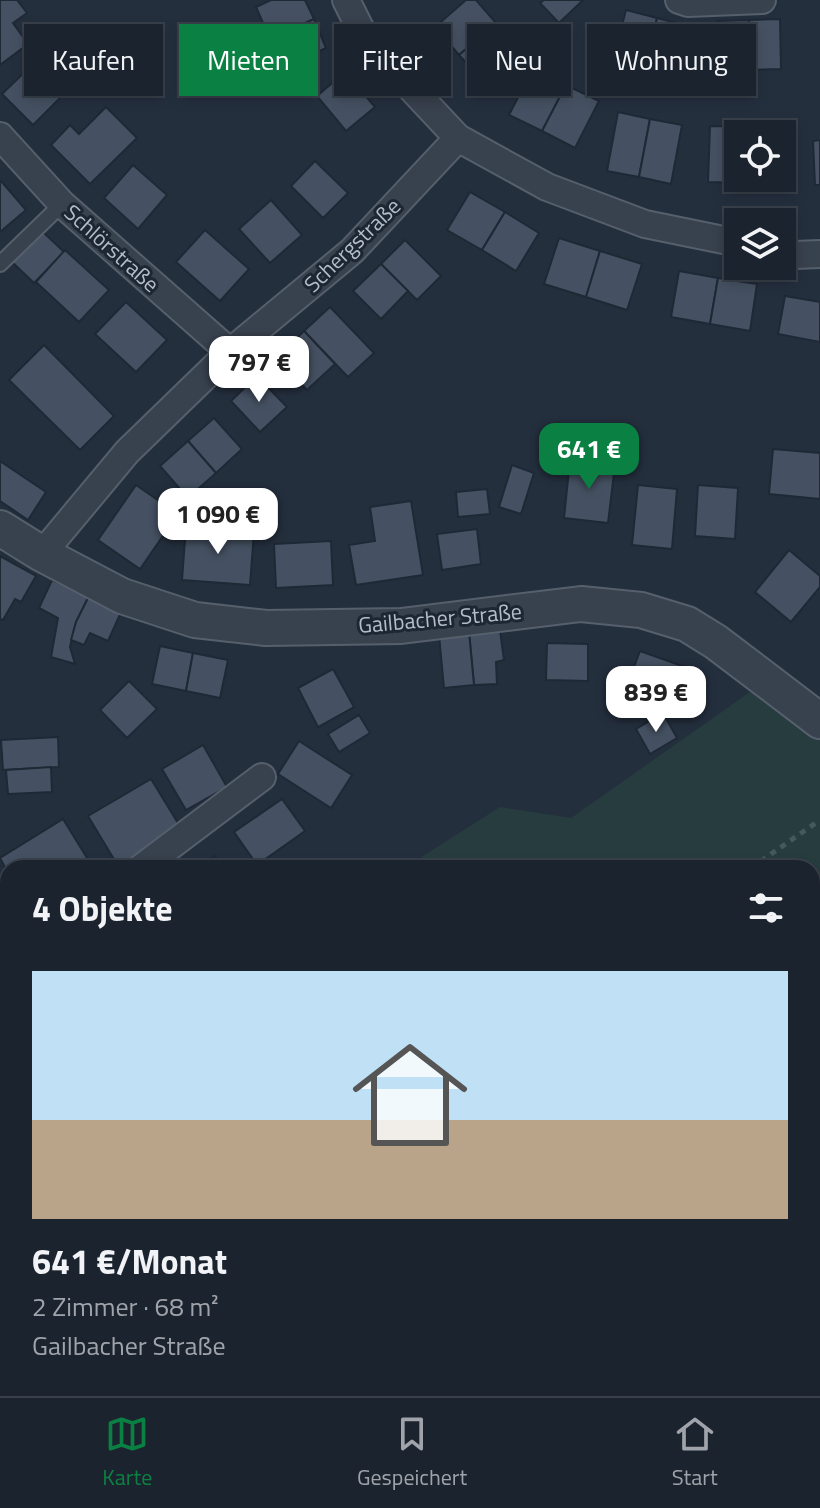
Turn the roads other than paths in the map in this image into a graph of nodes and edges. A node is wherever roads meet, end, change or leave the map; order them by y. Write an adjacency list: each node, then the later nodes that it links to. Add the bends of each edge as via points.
1 (346, 0): 5 (street, via 366,40)
2 (679, 0): 3 (street)
3 (762, 0)
4 (0, 136): 6 (street, Schlörstraße)
5 (458, 138): 7 (street, via 547,187 645,224); 11 (street, Schergstraße, via 352,251)
6 (62, 204): 10 (lane); 11 (street, Schlörstraße)
7 (724, 240)
8 (820, 254): 9 (street)
9 (796, 255)
10 (0, 264)
11 (230, 352): 13 (street, Schergstraße, via 127,452)
12 (0, 528): 13 (street, Gailbacher Straße)
13 (42, 554): 14 (street, Gailbacher Straße, via 122,596 195,620 266,628 401,626 581,604 641,610 687,624)
14 (820, 721)
15 (262, 777): 16 (street)
16 (152, 860)

